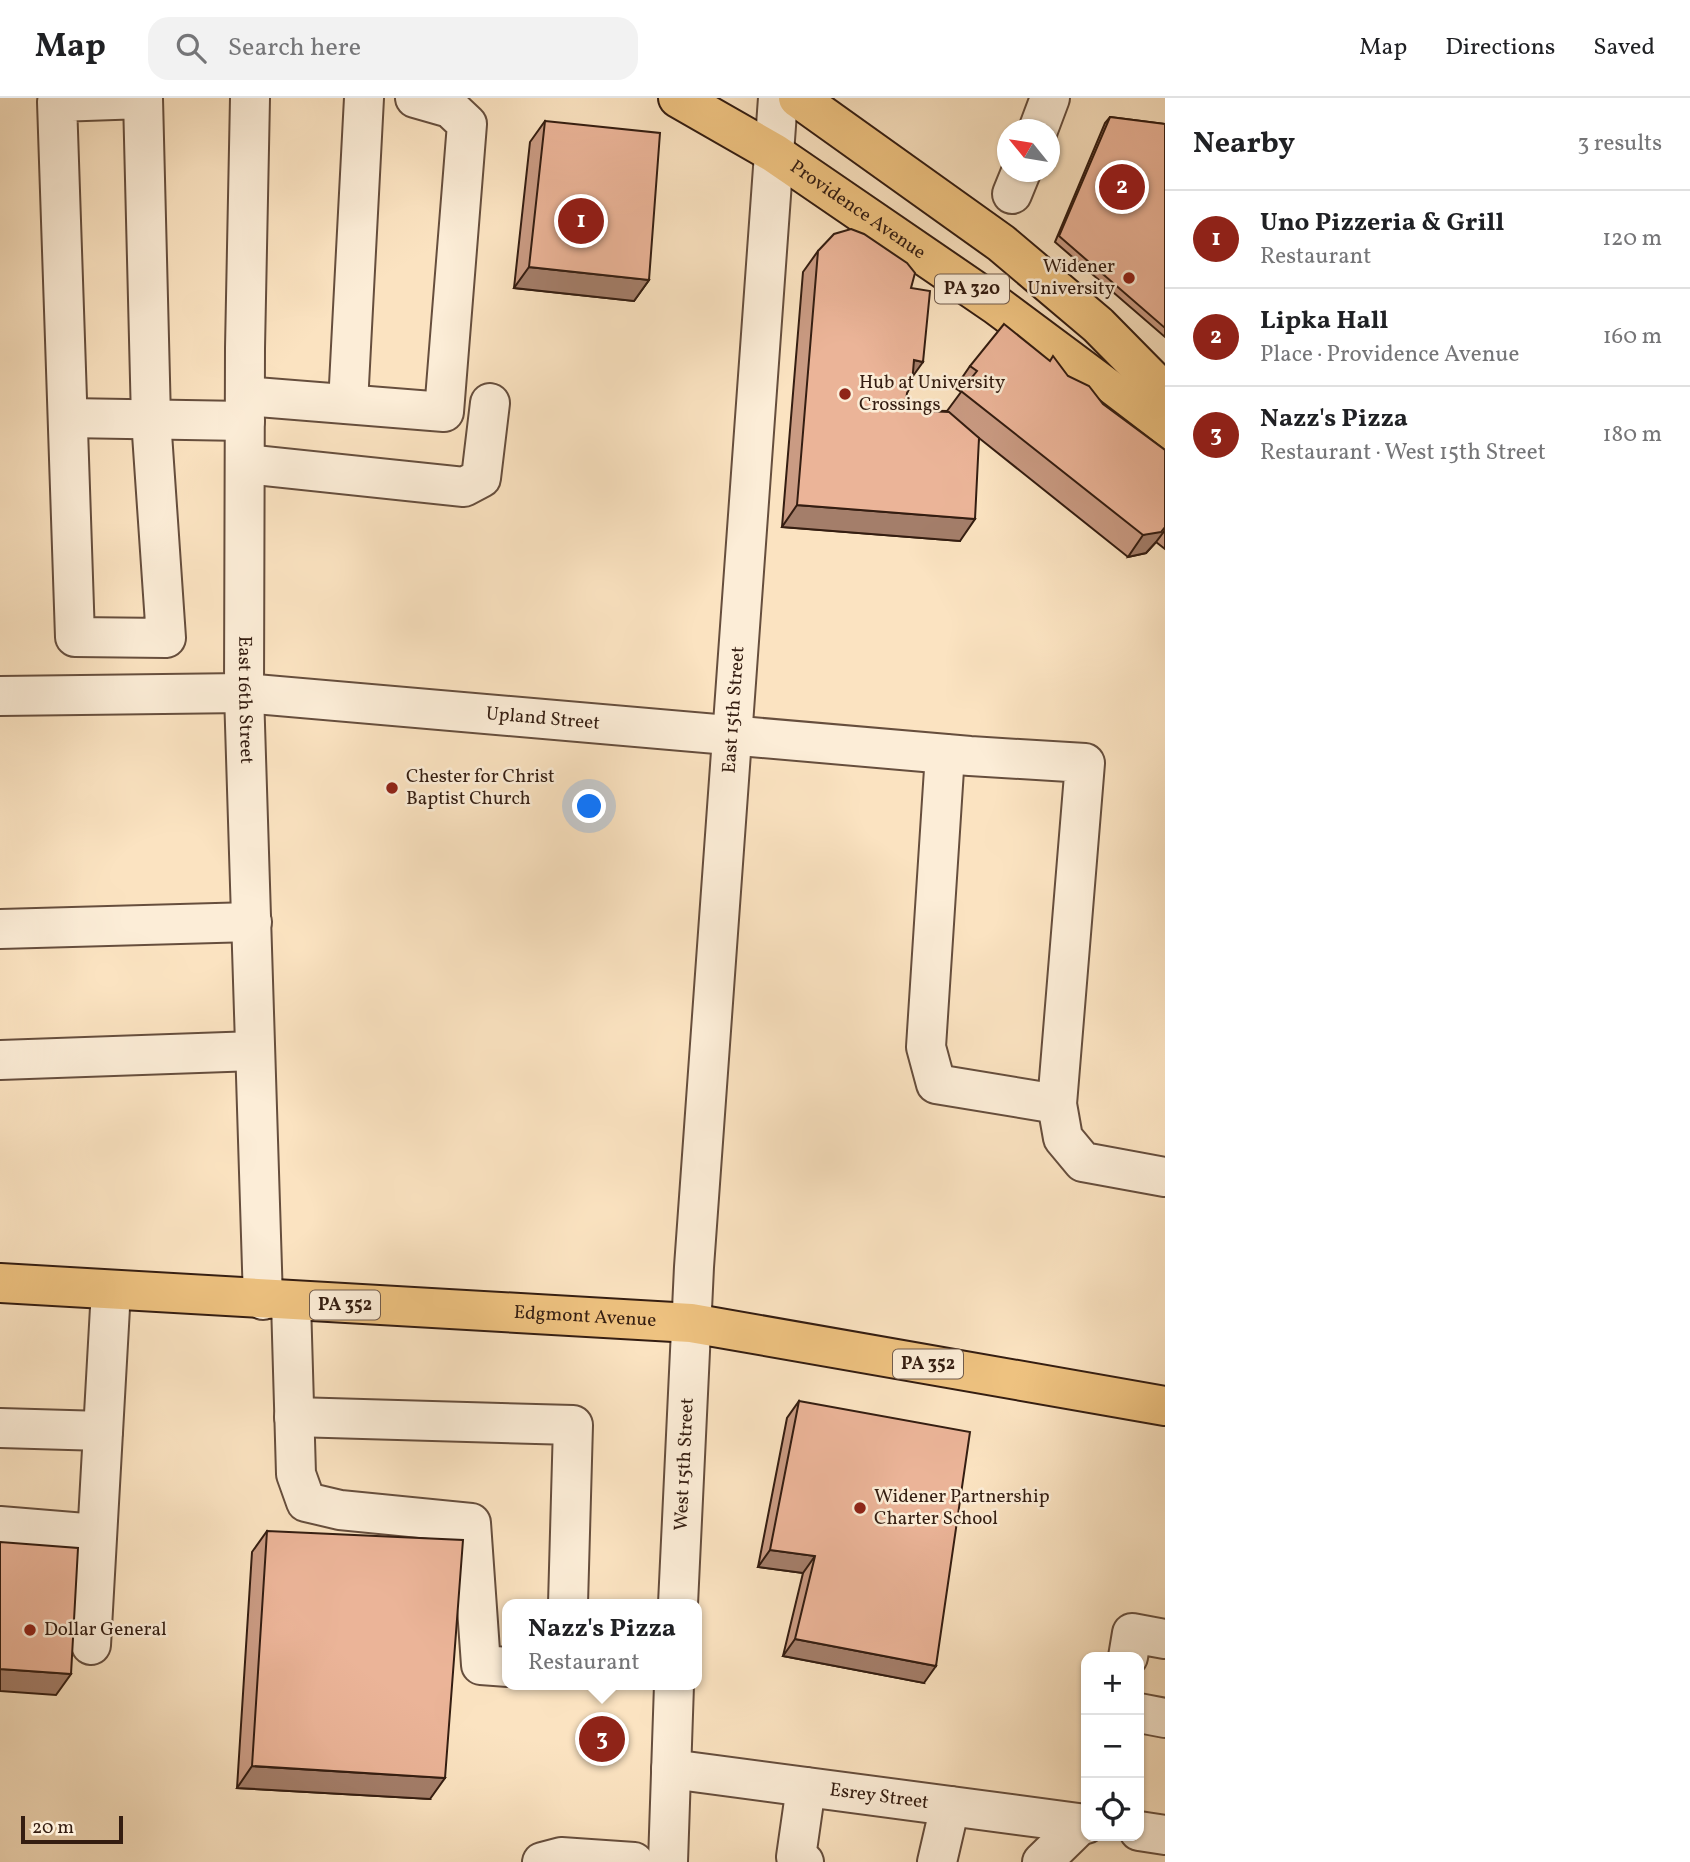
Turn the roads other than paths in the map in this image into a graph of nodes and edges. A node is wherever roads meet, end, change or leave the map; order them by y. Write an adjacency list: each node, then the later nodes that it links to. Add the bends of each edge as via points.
1 (250, 98): 13 (street, East 16th Street)
2 (365, 98): 12 (street)
3 (415, 98): 12 (street, via 450,108 467,124 444,412)
4 (678, 98): 9 (main road, Providence Avenue / PA 320)
5 (778, 98): 9 (street, East 15th Street)
6 (798, 98): 10 (main road, PA 320, via 1001,243 1098,324)
7 (1050, 98): 8 (street)
8 (1042, 119)
9 (774, 153): 16 (main road, Providence Avenue / PA 320, via 996,305); 20 (street, East 15th Street)
10 (1165, 393)
11 (490, 403): 17 (street, via 481,478 464,486)
12 (348, 404): 13 (street)
13 (245, 408): 15 (street); 17 (street, East 16th Street)
14 (68, 418): 15 (street); 15 (street, via 75,637 166,638); 15 (street, via 57,102 143,99)
15 (150, 419)
16 (1165, 431)
17 (245, 464): 18 (street, East 16th Street)
18 (244, 693): 19 (street, Upland Street); 20 (street, Upland Street); 22 (street, East 16th Street)
19 (0, 696)
20 (734, 736): 21 (street, Upland Street); 31 (street, East 15th Street)
21 (945, 754): 26 (street, via 926,1047 936,1084); 26 (street, Upland Street, via 1085,764)
22 (251, 922): 23 (street); 24 (street, East 16th Street)
23 (0, 929)
24 (255, 1051): 25 (street); 30 (street, East 16th Street)
25 (0, 1060)
26 (1057, 1104): 27 (street, via 1063,1138 1083,1163)
27 (1165, 1177)
28 (0, 1283): 29 (main road, Edgmont Avenue / PA 352)
29 (111, 1290): 30 (main road, Edgmont Avenue / PA 352); 35 (street)
30 (277, 1301): 31 (main road, Edgmont Avenue / PA 352); 33 (street, East 16th Street)
31 (691, 1323): 32 (main road, Edgmont Avenue / PA 352); 39 (street, West 15th Street)
32 (1165, 1406)
33 (294, 1417): 38 (street, via 573,1424); 43 (street, East 16th Street, via 296,1474 306,1502 340,1510 471,1523 481,1665)
34 (0, 1428): 35 (street)
35 (103, 1431): 37 (street)
36 (0, 1526): 37 (street)
37 (97, 1534): 41 (street)
38 (568, 1599)
39 (678, 1599)
40 (1165, 1639): 42 (street, via 1132,1633)
41 (91, 1645)
42 (1129, 1652)
43 (502, 1667)
44 (674, 1690): 47 (street)
45 (1144, 1714): 46 (street)
46 (1165, 1718)
47 (671, 1769): 48 (street, Esrey Street); 56 (street)
48 (806, 1787): 49 (street, Esrey Street); 57 (street, via 796,1857)
49 (950, 1806): 50 (street, Esrey Street); 58 (street)
50 (1081, 1824)
51 (1081, 1827): 59 (street)
52 (1144, 1832): 53 (street)
53 (1165, 1835)
54 (542, 1862): 55 (street, via 561,1857)
55 (635, 1862)
56 (668, 1862)
57 (804, 1862)
58 (937, 1862)
59 (1042, 1862)

